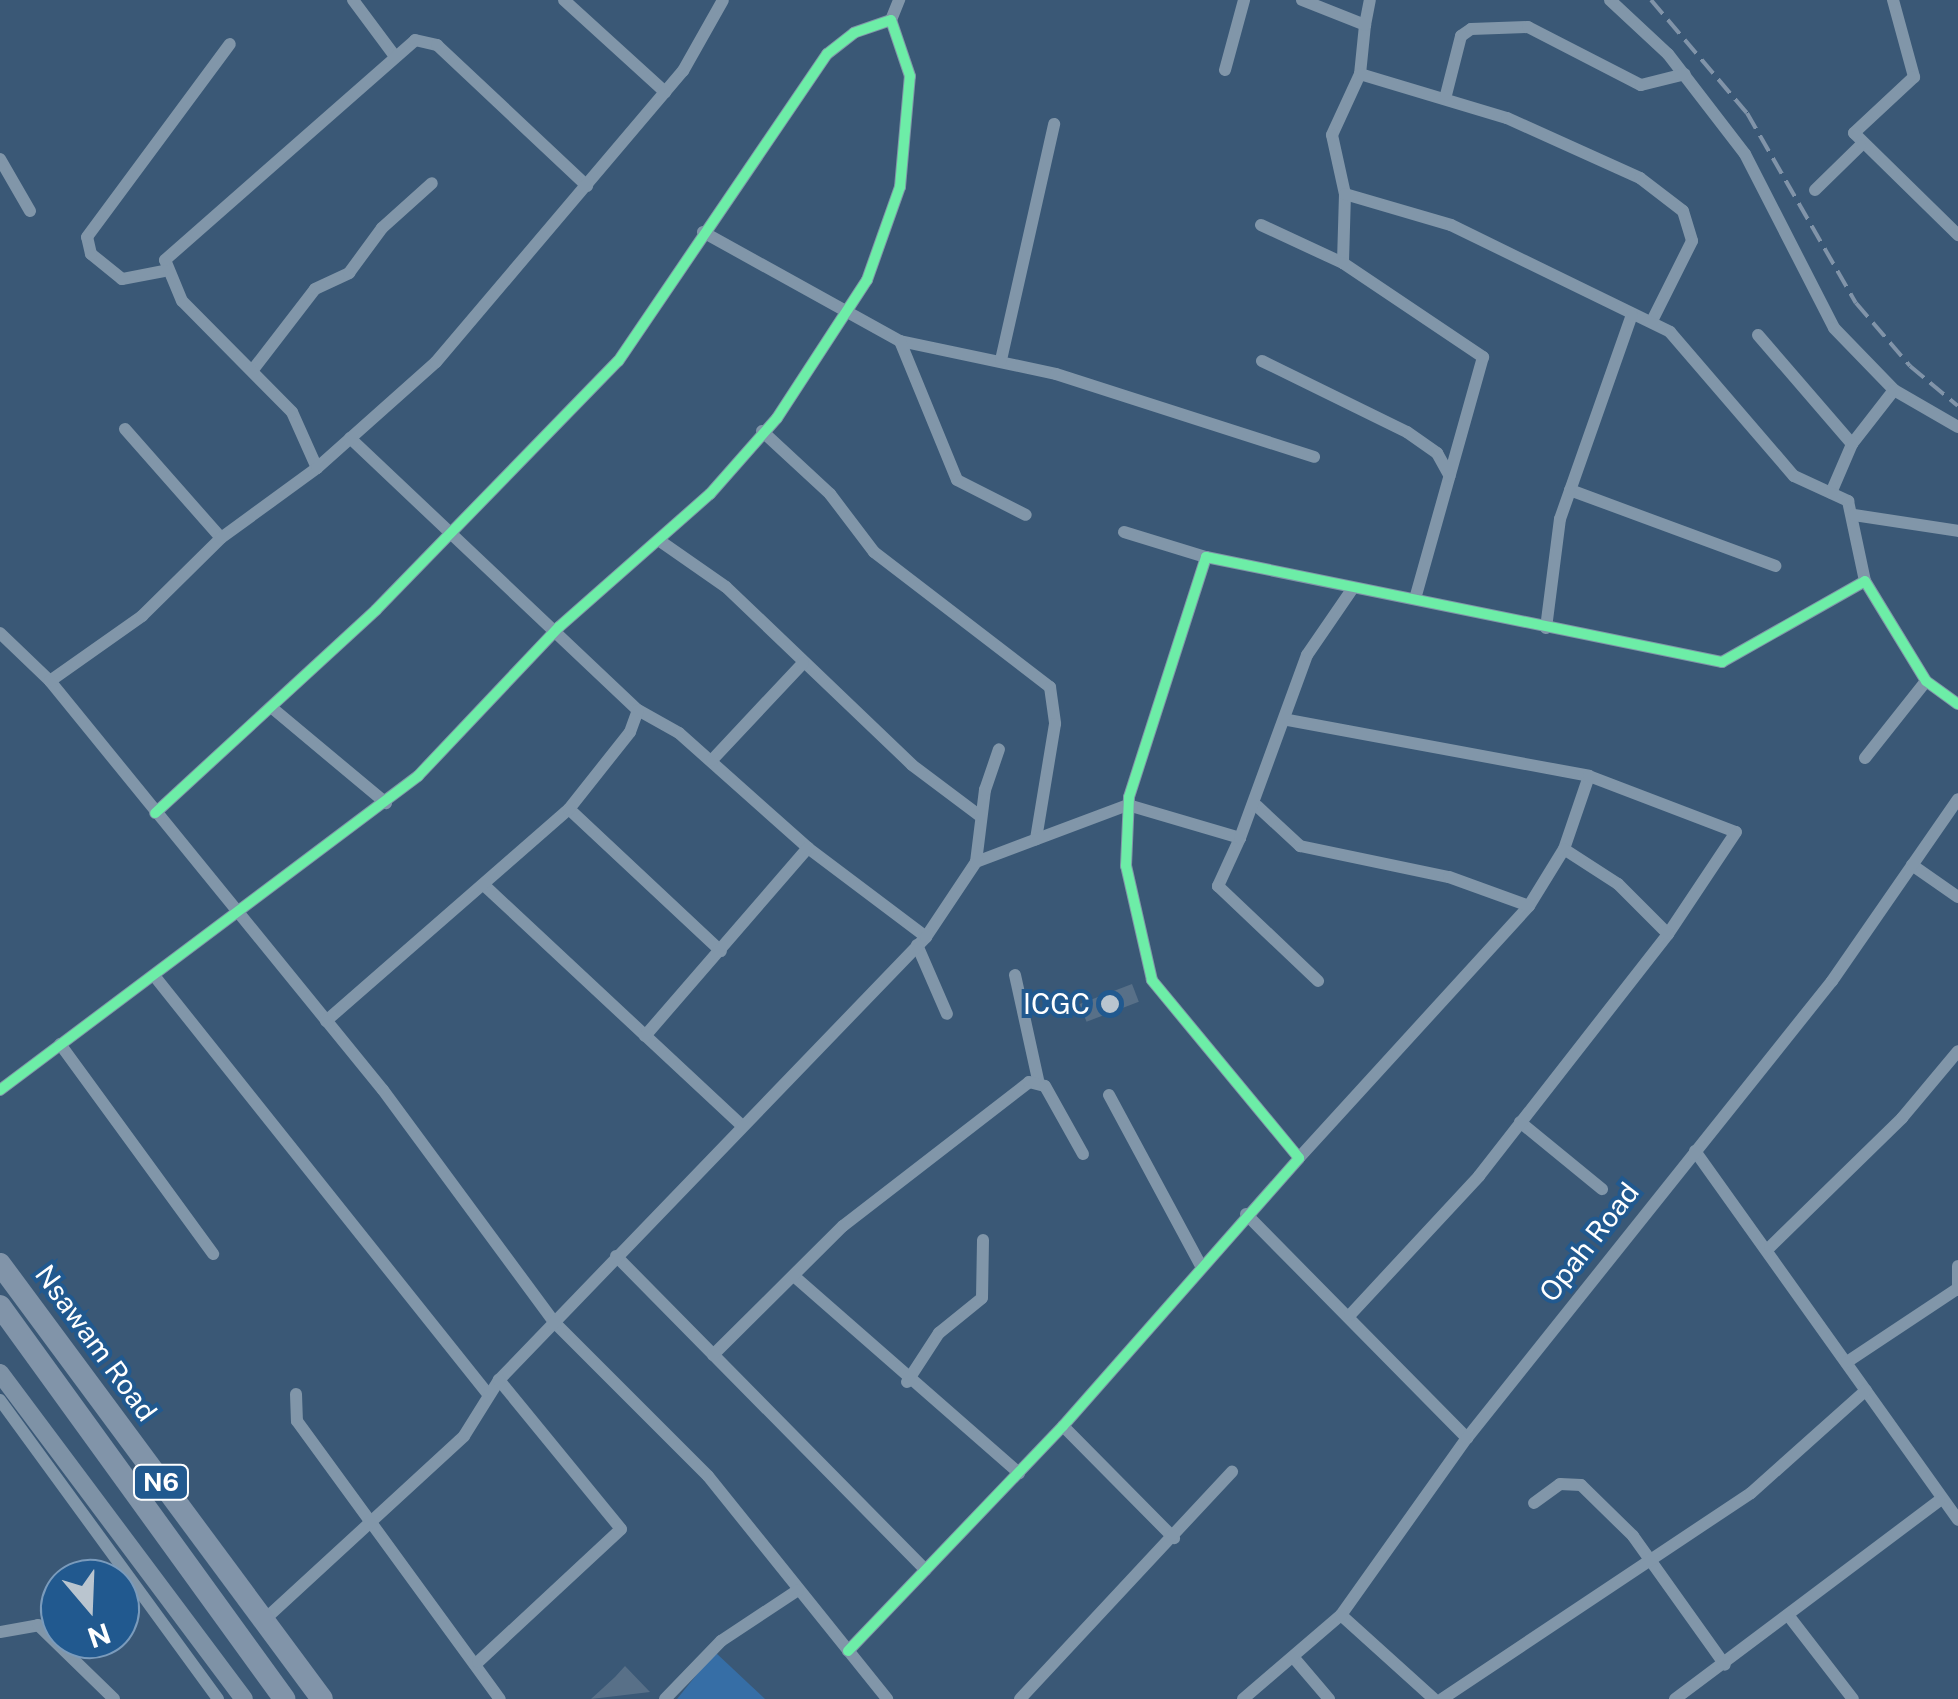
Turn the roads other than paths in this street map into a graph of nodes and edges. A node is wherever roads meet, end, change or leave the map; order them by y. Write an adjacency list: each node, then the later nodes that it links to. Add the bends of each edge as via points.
1 (353, 0): 13 (street)
2 (564, 0): 17 (street)
3 (723, 0): 17 (street)
4 (899, 0): 10 (street)
5 (1244, 0): 14 (street)
6 (1302, 0): 11 (street)
7 (1370, 0): 11 (street)
8 (1610, 0): 16 (street)
9 (1893, 0): 20 (street, via 1914,77 1863,117 1854,133)
10 (891, 20): 28 (street, via 854,33 827,54); 32 (street, via 910,76 900,187 884,241)
11 (1365, 25): 15 (street)
12 (230, 44): 31 (street, via 87,237 91,254 122,279)
13 (394, 55): 23 (street, via 415,40 437,45); 31 (street, via 325,126 165,260)
14 (1224, 70)
15 (1360, 74): 18 (street); 25 (street, via 1332,135)
16 (1685, 74): 18 (street, via 1642,85 1528,27 1471,29 1461,36); 40 (street, via 1753,168 1834,328)
17 (665, 92): 23 (street)
18 (1446, 95): 34 (street, via 1640,178 1683,211 1692,241)
19 (1054, 124): 37 (street)
20 (1860, 146): 24 (street); 29 (street, via 1892,163)
21 (0, 159): 26 (street)
22 (432, 182): 39 (street, via 382,228 349,273 314,289)
23 (587, 186): 44 (street, via 436,362)
24 (1815, 190)
25 (1345, 194): 30 (street); 33 (street, via 1452,225)
26 (30, 211)
27 (1261, 224): 30 (street)
28 (703, 232): 32 (street); 53 (street, via 618,360)
29 (1958, 235)
30 (1343, 263): 48 (street, via 1483,357)
31 (164, 271): 39 (street, via 212,335)
32 (847, 314): 36 (street); 43 (street)
33 (1632, 315): 34 (street); 49 (street)
34 (1652, 321): 50 (street, via 1687,349 1794,476)
35 (1758, 336): 45 (street)
36 (900, 341): 37 (street); 52 (street, via 957,480)
37 (1000, 360): 46 (street)
38 (1262, 360): 48 (street, via 1407,432 1437,453)
39 (255, 367): 47 (street, via 292,412)
40 (1894, 390): 41 (street); 45 (street)
41 (1958, 426)
42 (125, 430): 56 (street)
43 (762, 431): 57 (street); 85 (street, via 830,494 874,552 1050,687 1055,724)
44 (350, 438): 47 (street); 53 (street)
45 (1852, 444): 50 (street)
46 (1314, 457)
47 (317, 468): 56 (street)
48 (1450, 476): 62 (street)
49 (1570, 490): 59 (street); 64 (street)
50 (1831, 492): 51 (street)
51 (1854, 515): 54 (street); 60 (street)
52 (1026, 516)
53 (449, 531): 63 (street, via 502,588); 70 (street)
54 (1958, 531)
55 (1124, 532): 58 (street)
56 (221, 538): 67 (street, via 142,616)
57 (660, 540): 63 (street); 66 (street, via 726,587)
58 (1206, 557): 61 (street); 79 (street)
59 (1775, 566)
60 (1864, 581): 64 (street, via 1734,661); 68 (street)
61 (1351, 591): 62 (street); 72 (street, via 1307,654)
62 (1415, 600): 64 (street)
63 (559, 627): 71 (street); 78 (street)
64 (1546, 628)
65 (0, 633): 67 (street)
66 (803, 663): 75 (street); 83 (street)
67 (50, 681): 82 (street)
68 (1926, 681): 69 (street); 74 (street)
69 (1958, 704)
70 (271, 707): 78 (street); 82 (street)
71 (638, 710): 75 (street); 81 (street, via 630,732)
72 (1288, 720): 76 (street); 80 (street)
73 (999, 749): 83 (street)
74 (1865, 758)
75 (712, 760): 86 (street)
76 (1589, 776): 87 (street); 94 (street, via 1736,832)
77 (1958, 799): 89 (street, Opah Road)
78 (386, 803): 93 (street)
79 (1128, 805): 84 (street); 85 (street); 112 (street, via 1126,866 1152,980)
80 (1258, 806): 84 (street); 92 (street, via 1287,838 1311,850 1449,876)
81 (569, 809): 90 (street); 96 (street)
82 (155, 813): 93 (street)
83 (980, 816): 88 (street)
84 (1240, 838): 99 (street, via 1218,886)
85 (1036, 840): 88 (street)
86 (808, 848): 95 (street); 96 (street)
87 (1564, 850): 92 (street); 94 (street, via 1618,884)
88 (976, 862): 95 (street)
89 (1912, 865): 91 (street); 110 (street, Opah Road, via 1832,981)
90 (486, 887): 101 (street); 102 (street)
91 (1958, 897)
92 (1529, 906): 112 (street)
93 (237, 909): 98 (street); 101 (street)
94 (1668, 934): 108 (street)
95 (922, 941): 100 (street); 109 (street)
96 (721, 950): 102 (street)
97 (1015, 975): 105 (street)
98 (156, 978): 103 (street); 134 (street)
99 (1318, 981)
100 (947, 1014)
101 (326, 1021): 126 (street)
102 (645, 1036): 109 (street)
103 (60, 1044): 106 (street); 117 (street)
104 (1958, 1051): 116 (street, via 1902,1118)
105 (1038, 1080): 111 (street); 122 (street, via 886,1191)
106 (0, 1090)
107 (1109, 1095): 120 (street)
108 (1520, 1122): 113 (street); 125 (street)
109 (740, 1124): 118 (street)
110 (1696, 1150): 116 (street); 137 (street, Opah Road)
111 (1083, 1154)
112 (1299, 1158): 114 (street)
113 (1602, 1189)
114 (1246, 1214): 120 (street); 125 (street)
115 (982, 1240): 131 (street, via 982,1298 939,1334)
116 (1770, 1247): 128 (street)
117 (213, 1254)
118 (616, 1256): 126 (street); 127 (street)
119 (0, 1264): 150 (highway, Nsawam Road / N6)
120 (1201, 1266): 136 (street)
121 (1958, 1266): 123 (street)
122 (795, 1277): 127 (street); 131 (street)
123 (1958, 1289): 128 (street)
124 (0, 1306): 159 (highway, Nsawam Road / N6)
125 (1350, 1315): 137 (street)
126 (555, 1323): 130 (street); 147 (street, via 708,1476)
127 (713, 1355): 146 (street)
128 (1847, 1362): 132 (street)
129 (0, 1373): 158 (main road)
130 (499, 1380): 134 (street); 154 (street, via 621,1529)
131 (906, 1382): 139 (street)
132 (1866, 1390): 140 (street); 145 (street, via 1751,1493)
133 (296, 1394): 143 (street, via 297,1421)
134 (487, 1394): 143 (street, via 464,1436)
135 (0, 1400): 157 (street)
136 (1063, 1426): 139 (street); 144 (street)
137 (1467, 1438): 148 (street, Opah Road)
138 (1232, 1472): 144 (street)
139 (1019, 1473): 146 (street)
140 (1939, 1501): 142 (street); 149 (street)
141 (1534, 1503): 145 (street, via 1560,1484 1580,1485)
142 (1958, 1520)
143 (373, 1524): 150 (street); 154 (street)
144 (1174, 1538): 164 (street)
145 (1653, 1564): 155 (street); 168 (street)
146 (926, 1570): 152 (street)
147 (798, 1590): 152 (street); 162 (street, via 721,1642)
148 (1341, 1615): 153 (street, Opah Road); 167 (street)
149 (1788, 1615): 155 (street); 170 (street)
150 (263, 1621): 160 (highway, Nsawam Road / N6)
151 (0, 1632): 156 (street, via 38,1625)
152 (848, 1651): 163 (street)
153 (1294, 1658): 165 (street, Opah Road); 166 (street)
154 (478, 1662): 161 (street)
155 (1725, 1665): 169 (street)
156 (114, 1699)
157 (218, 1699)
158 (244, 1699)
159 (285, 1699)
160 (322, 1699)
161 (500, 1699)
162 (665, 1699)
163 (887, 1699)
164 (1020, 1699)
165 (1243, 1699)
166 (1329, 1699)
167 (1434, 1699)
168 (1442, 1699)
169 (1675, 1699)
170 (1853, 1699)

